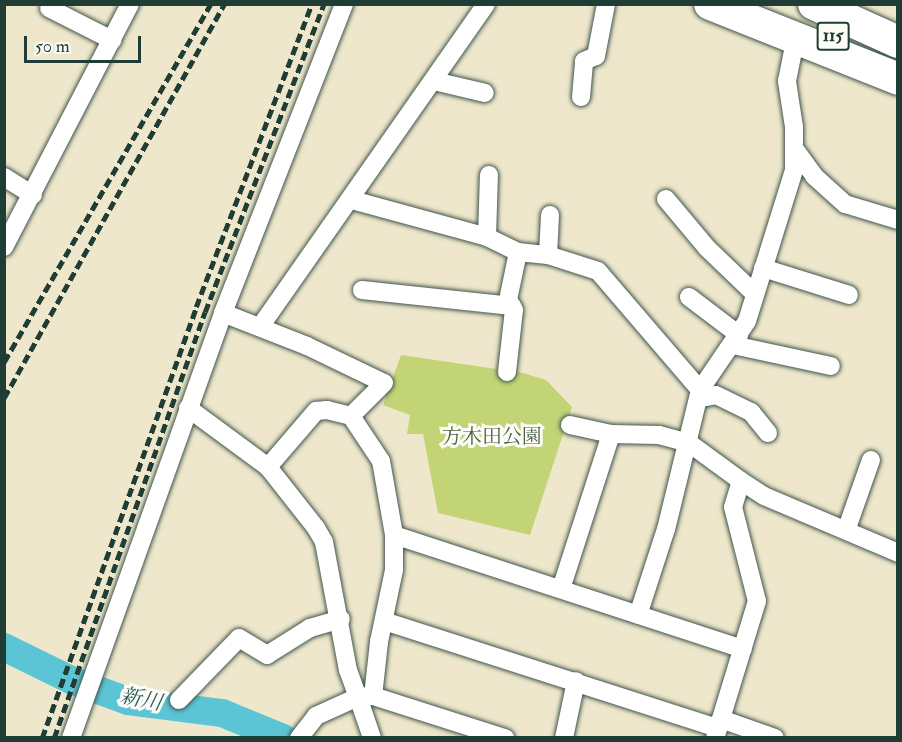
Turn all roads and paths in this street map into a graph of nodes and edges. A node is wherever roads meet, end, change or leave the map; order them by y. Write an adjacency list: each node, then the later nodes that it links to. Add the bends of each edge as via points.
1 (130, 4): 11 (street)
2 (344, 4): 37 (street)
3 (486, 4): 16 (street)
4 (606, 4): 18 (street, via 596,56 584,61)
5 (711, 4): 12 (highway)
6 (814, 4): 13 (highway, 115)
7 (867, 4): 10 (highway)
8 (766, 6): 14 (highway, 115)
9 (50, 8): 11 (street)
10 (897, 19)
11 (112, 40): 22 (street)
12 (795, 41): 15 (highway); 19 (street, via 787,81)
13 (897, 42)
14 (897, 64)
15 (897, 79)
16 (434, 81): 17 (street); 24 (street)
17 (485, 93)
18 (581, 97)
19 (794, 148): 26 (street, via 814,176 845,204); 31 (street, via 794,170)
20 (489, 175): 27 (street)
21 (4, 177): 22 (street)
22 (33, 195): 28 (street)
23 (666, 199): 33 (street, via 707,248)
24 (352, 200): 27 (street); 38 (street)
25 (550, 215): 30 (street)
26 (897, 220)
27 (487, 237): 29 (street)
28 (4, 247)
29 (519, 252): 30 (street); 36 (street, via 508,300)
30 (548, 255): 42 (street, via 598,271)
31 (763, 268): 33 (street); 34 (street)
32 (362, 290): 36 (street)
33 (755, 294): 39 (street)
34 (849, 295)
35 (689, 297): 39 (street)
36 (512, 306): 41 (street)
37 (223, 313): 38 (street); 43 (street)
38 (260, 327): 44 (street, via 384,383)
39 (736, 340): 40 (street); 42 (street)
40 (831, 366)
41 (507, 372)
42 (701, 394): 46 (street, via 716,395 751,412); 48 (street)
43 (188, 408): 50 (street); 64 (street)
44 (351, 416): 50 (street, via 316,411); 53 (street, via 381,461)
45 (570, 425): 47 (street)
46 (768, 433)
47 (611, 434): 48 (street, via 659,435); 55 (street)
48 (688, 443): 51 (street); 56 (street)
49 (871, 460): 52 (street)
50 (268, 467): 57 (street, via 288,488 324,542)
51 (741, 481): 52 (street, via 764,496); 59 (street, via 733,507 757,601)
52 (847, 528): 54 (street)
53 (394, 534): 55 (street); 58 (street, via 394,570)
54 (897, 553)
55 (561, 589): 56 (street)
56 (638, 615): 59 (street)
57 (341, 619): 61 (street, via 348,670); 62 (street, via 310,628 267,655 239,638)
58 (384, 621): 60 (street); 61 (street)
59 (743, 649): 63 (street)
60 (576, 681): 63 (street); 68 (street)
61 (365, 696): 65 (street, via 316,716); 66 (street); 67 (street)
62 (179, 700)
63 (718, 728): 69 (street)
64 (71, 738)
65 (299, 738)
66 (372, 738)
67 (505, 738)
68 (564, 738)
69 (775, 738)

